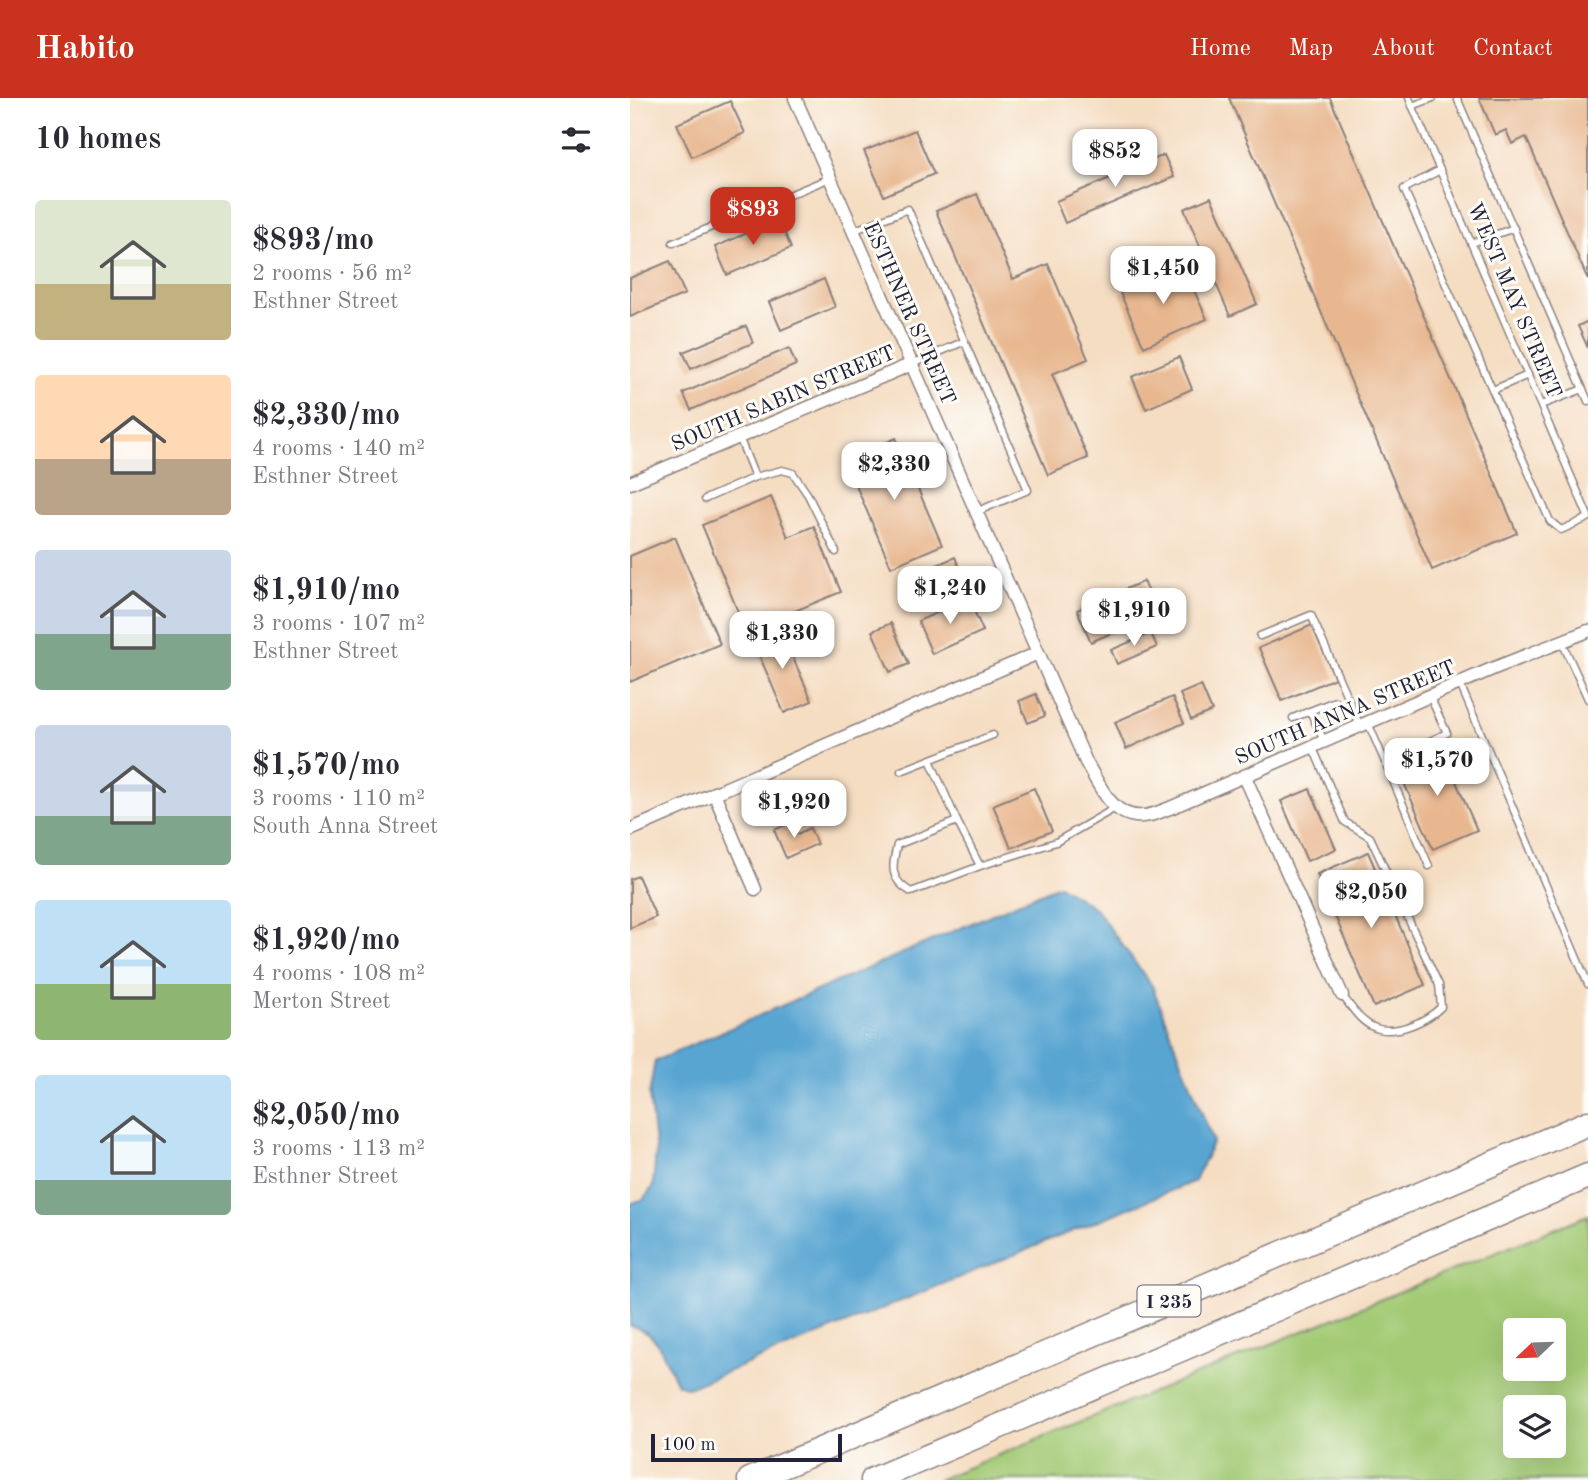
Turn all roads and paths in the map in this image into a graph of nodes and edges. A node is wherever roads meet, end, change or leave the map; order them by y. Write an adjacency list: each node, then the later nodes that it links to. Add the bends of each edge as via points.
1 (795, 98): 7 (street, ESTHNER STREET)
2 (1409, 98): 5 (lane, WEST MAY STREET)
3 (1433, 98): 5 (lane)
4 (1457, 98): 8 (lane)
5 (1412, 106): 6 (lane, WEST MAY STREET)
6 (1440, 170): 11 (lane, WEST MAY STREET); 16 (lane, via 1404,189)
7 (830, 178): 9 (street, ESTHNER STREET); 10 (lane)
8 (1514, 228): 11 (lane); 15 (lane)
9 (853, 231): 12 (lane, via 908,209); 13 (street, ESTHNER STREET)
10 (673, 243)
11 (1472, 243): 14 (lane, WEST MAY STREET)
12 (965, 341): 13 (lane); 23 (lane, via 1028,490)
13 (912, 364): 19 (street, SOUTH SABIN STREET); 23 (street, ESTHNER STREET)
14 (1528, 375): 16 (lane); 18 (lane, WEST MAY STREET)
15 (1583, 389): 17 (lane); 18 (lane)
16 (1493, 390): 24 (lane, via 1550,521 1561,530)
17 (1588, 401)
18 (1541, 405): 24 (lane, WEST MAY STREET)
19 (740, 436): 20 (lane); 21 (street, SOUTH SABIN STREET)
20 (755, 477): 22 (lane); 25 (lane, via 782,470 793,473)
21 (630, 483)
22 (705, 499)
23 (976, 512): 29 (street, ESTHNER STREET)
24 (1588, 517)
25 (836, 552)
26 (1588, 631): 28 (street, SOUTH ANNA STREET)
27 (1260, 636): 36 (lane, via 1311,615)
28 (1562, 642): 30 (street, SOUTH ANNA STREET); 32 (lane)
29 (1038, 653): 43 (street); 44 (street, ESTHNER STREET, via 1086,762)
30 (1460, 684): 31 (street, SOUTH ANNA STREET); 50 (lane)
31 (1430, 697): 36 (street, SOUTH ANNA STREET); 40 (lane, via 1447,733)
32 (1588, 699)
33 (1335, 701): 34 (lane)
34 (1310, 711): 35 (lane); 38 (lane)
35 (1293, 719)
36 (1364, 725): 38 (street, SOUTH ANNA STREET); 40 (lane)
37 (993, 735): 39 (lane)
38 (1319, 745): 42 (street, SOUTH ANNA STREET); 51 (lane, via 1345,821 1370,837 1439,985 1440,1007 1431,1017 1399,1028 1379,1029 1357,1016)
39 (930, 760): 41 (lane); 45 (lane)
40 (1385, 762): 48 (lane)
41 (901, 771)
42 (1245, 777): 44 (street, SOUTH ANNA STREET, via 1143,816 1126,814); 51 (street)
43 (714, 793): 46 (street); 49 (street)
44 (1117, 807): 47 (lane, via 1056,842)
45 (957, 821): 47 (lane); 47 (lane, via 897,845 892,867 900,886 911,892)
46 (630, 830)
47 (980, 866)
48 (1429, 866)
49 (755, 889)
50 (1588, 984)
51 (1342, 995)
52 (1588, 1123): 54 (highway, I 235)
53 (1588, 1176): 55 (highway, I 235)
54 (750, 1480)
55 (873, 1480)

